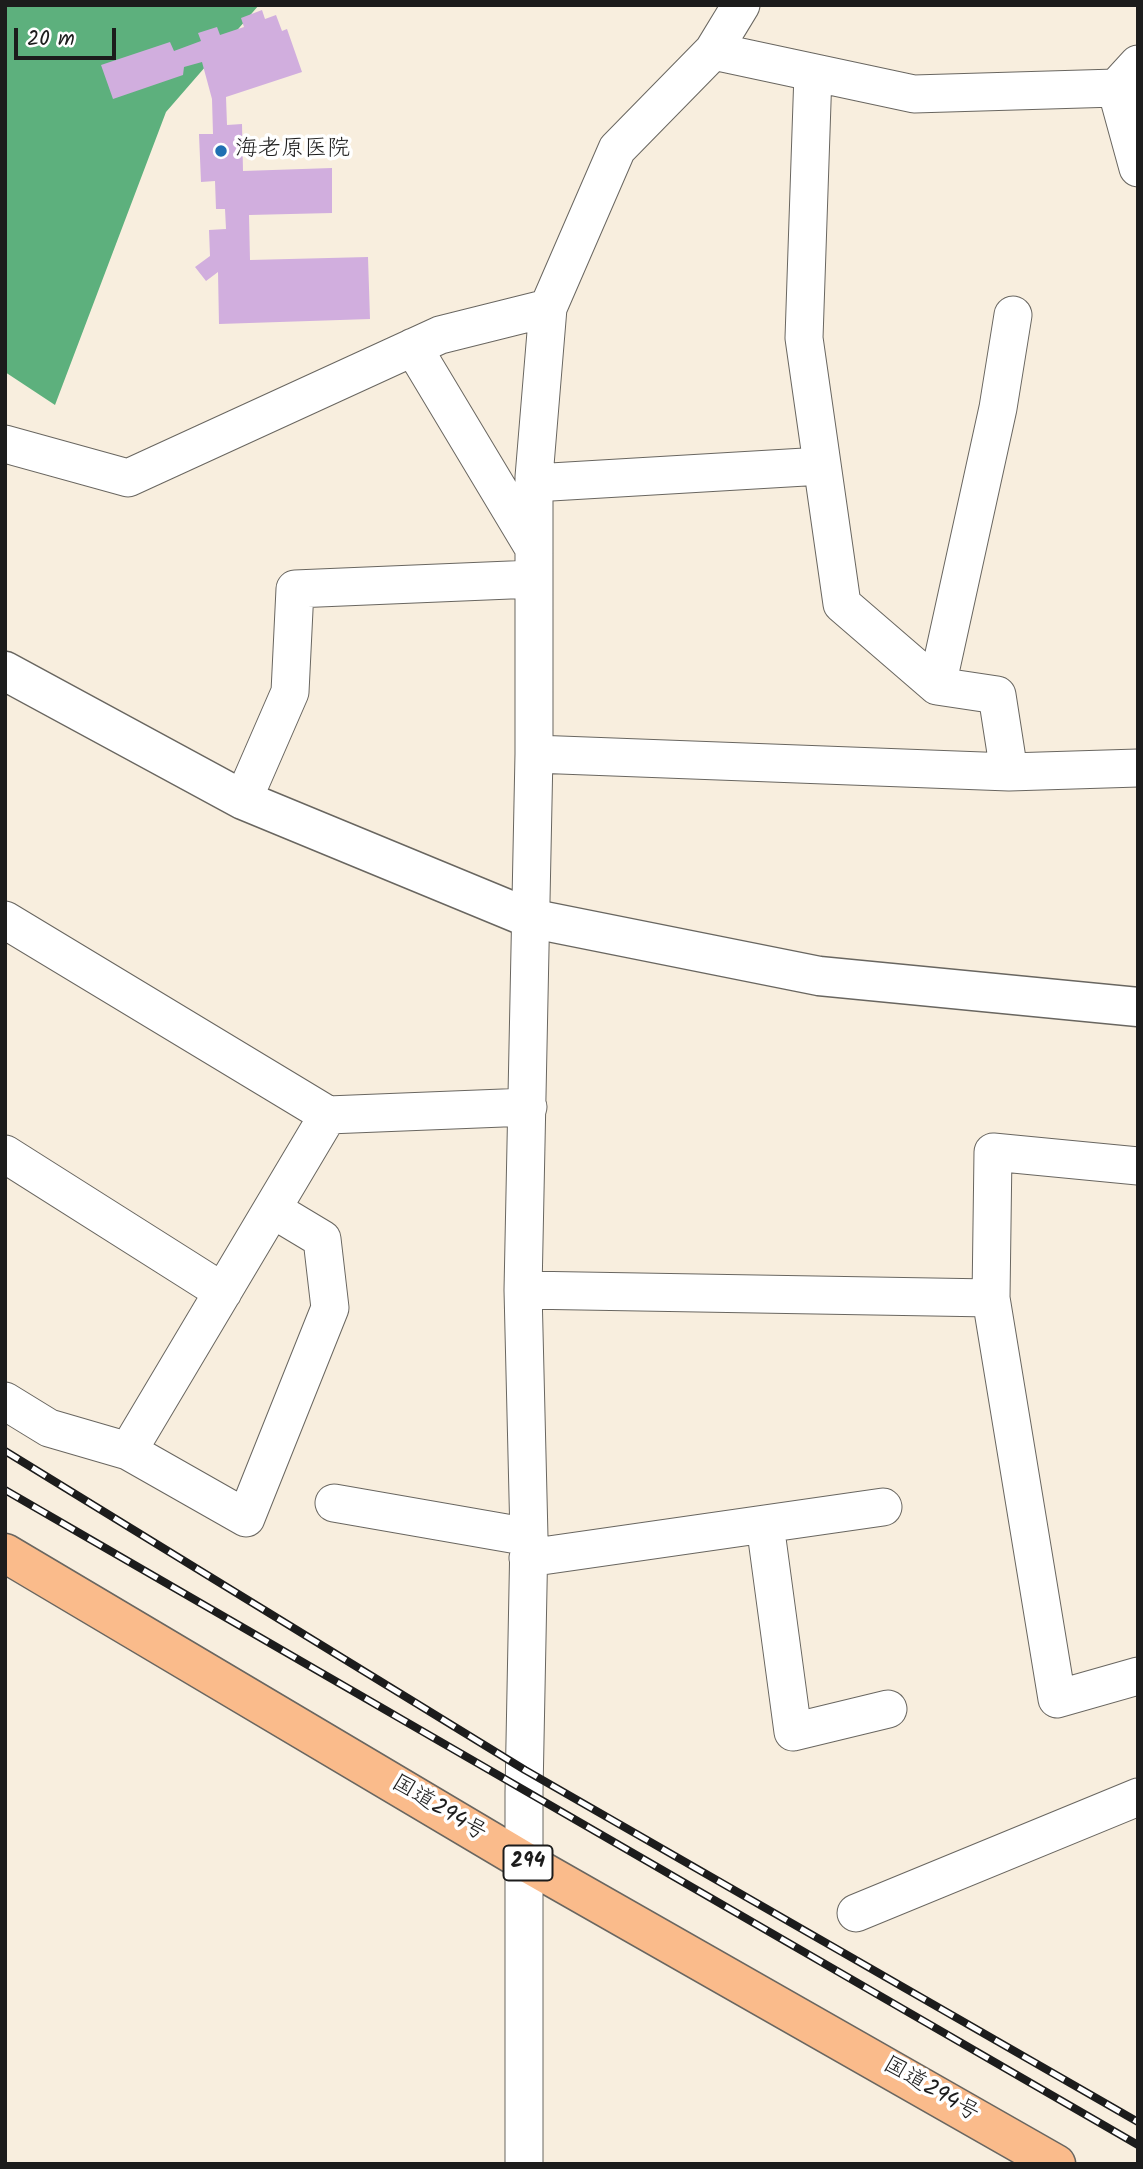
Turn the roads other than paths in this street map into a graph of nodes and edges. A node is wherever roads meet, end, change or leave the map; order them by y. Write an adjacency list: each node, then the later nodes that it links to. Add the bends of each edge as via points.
1 (741, 5): 2 (street)
2 (713, 51): 3 (street); 6 (street, via 617,149)
3 (813, 73): 4 (street, via 914,94); 10 (street, via 804,338)
4 (1127, 76): 5 (street)
5 (1138, 168)
6 (548, 309): 8 (street, via 440,335); 11 (street)
7 (1013, 315): 14 (street, via 998,408)
8 (414, 347): 9 (street, via 128,478); 12 (street)
9 (5, 444)
10 (822, 466): 11 (street); 14 (street, via 842,604)
11 (534, 483): 12 (street)
12 (534, 563): 15 (street); 18 (street, via 295,589 290,692)
13 (5, 671): 18 (street)
14 (937, 686): 17 (street, via 998,695)
15 (534, 754): 17 (street); 19 (street)
16 (1138, 768): 17 (street)
17 (1009, 772)
18 (243, 800): 19 (street)
19 (529, 918): 21 (street, via 819,976); 22 (street)
20 (5, 920): 23 (street)
21 (1138, 1007)
22 (528, 1107): 23 (street); 27 (street)
23 (328, 1115): 26 (street)
24 (5, 1154): 28 (street)
25 (1138, 1166): 29 (street, via 993,1153)
26 (272, 1209): 28 (street); 31 (street, via 322,1239 330,1308 246,1518)
27 (523, 1290): 29 (street); 35 (street)
28 (223, 1292): 31 (street)
29 (991, 1298): 37 (street, via 1057,1699)
30 (5, 1401): 31 (street, via 49,1428)
31 (128, 1451)
32 (334, 1503): 35 (street)
33 (884, 1507): 34 (street)
34 (765, 1524): 35 (street); 38 (street, via 793,1732)
35 (528, 1547): 40 (street)
36 (5, 1553): 40 (highway, 国道294号 / 294)
37 (1138, 1676)
38 (888, 1709)
39 (1138, 1797): 41 (street)
40 (524, 1861): 42 (street); 43 (highway, 国道294号 / 294)
41 (856, 1913)
42 (524, 2164)
43 (1056, 2164)

